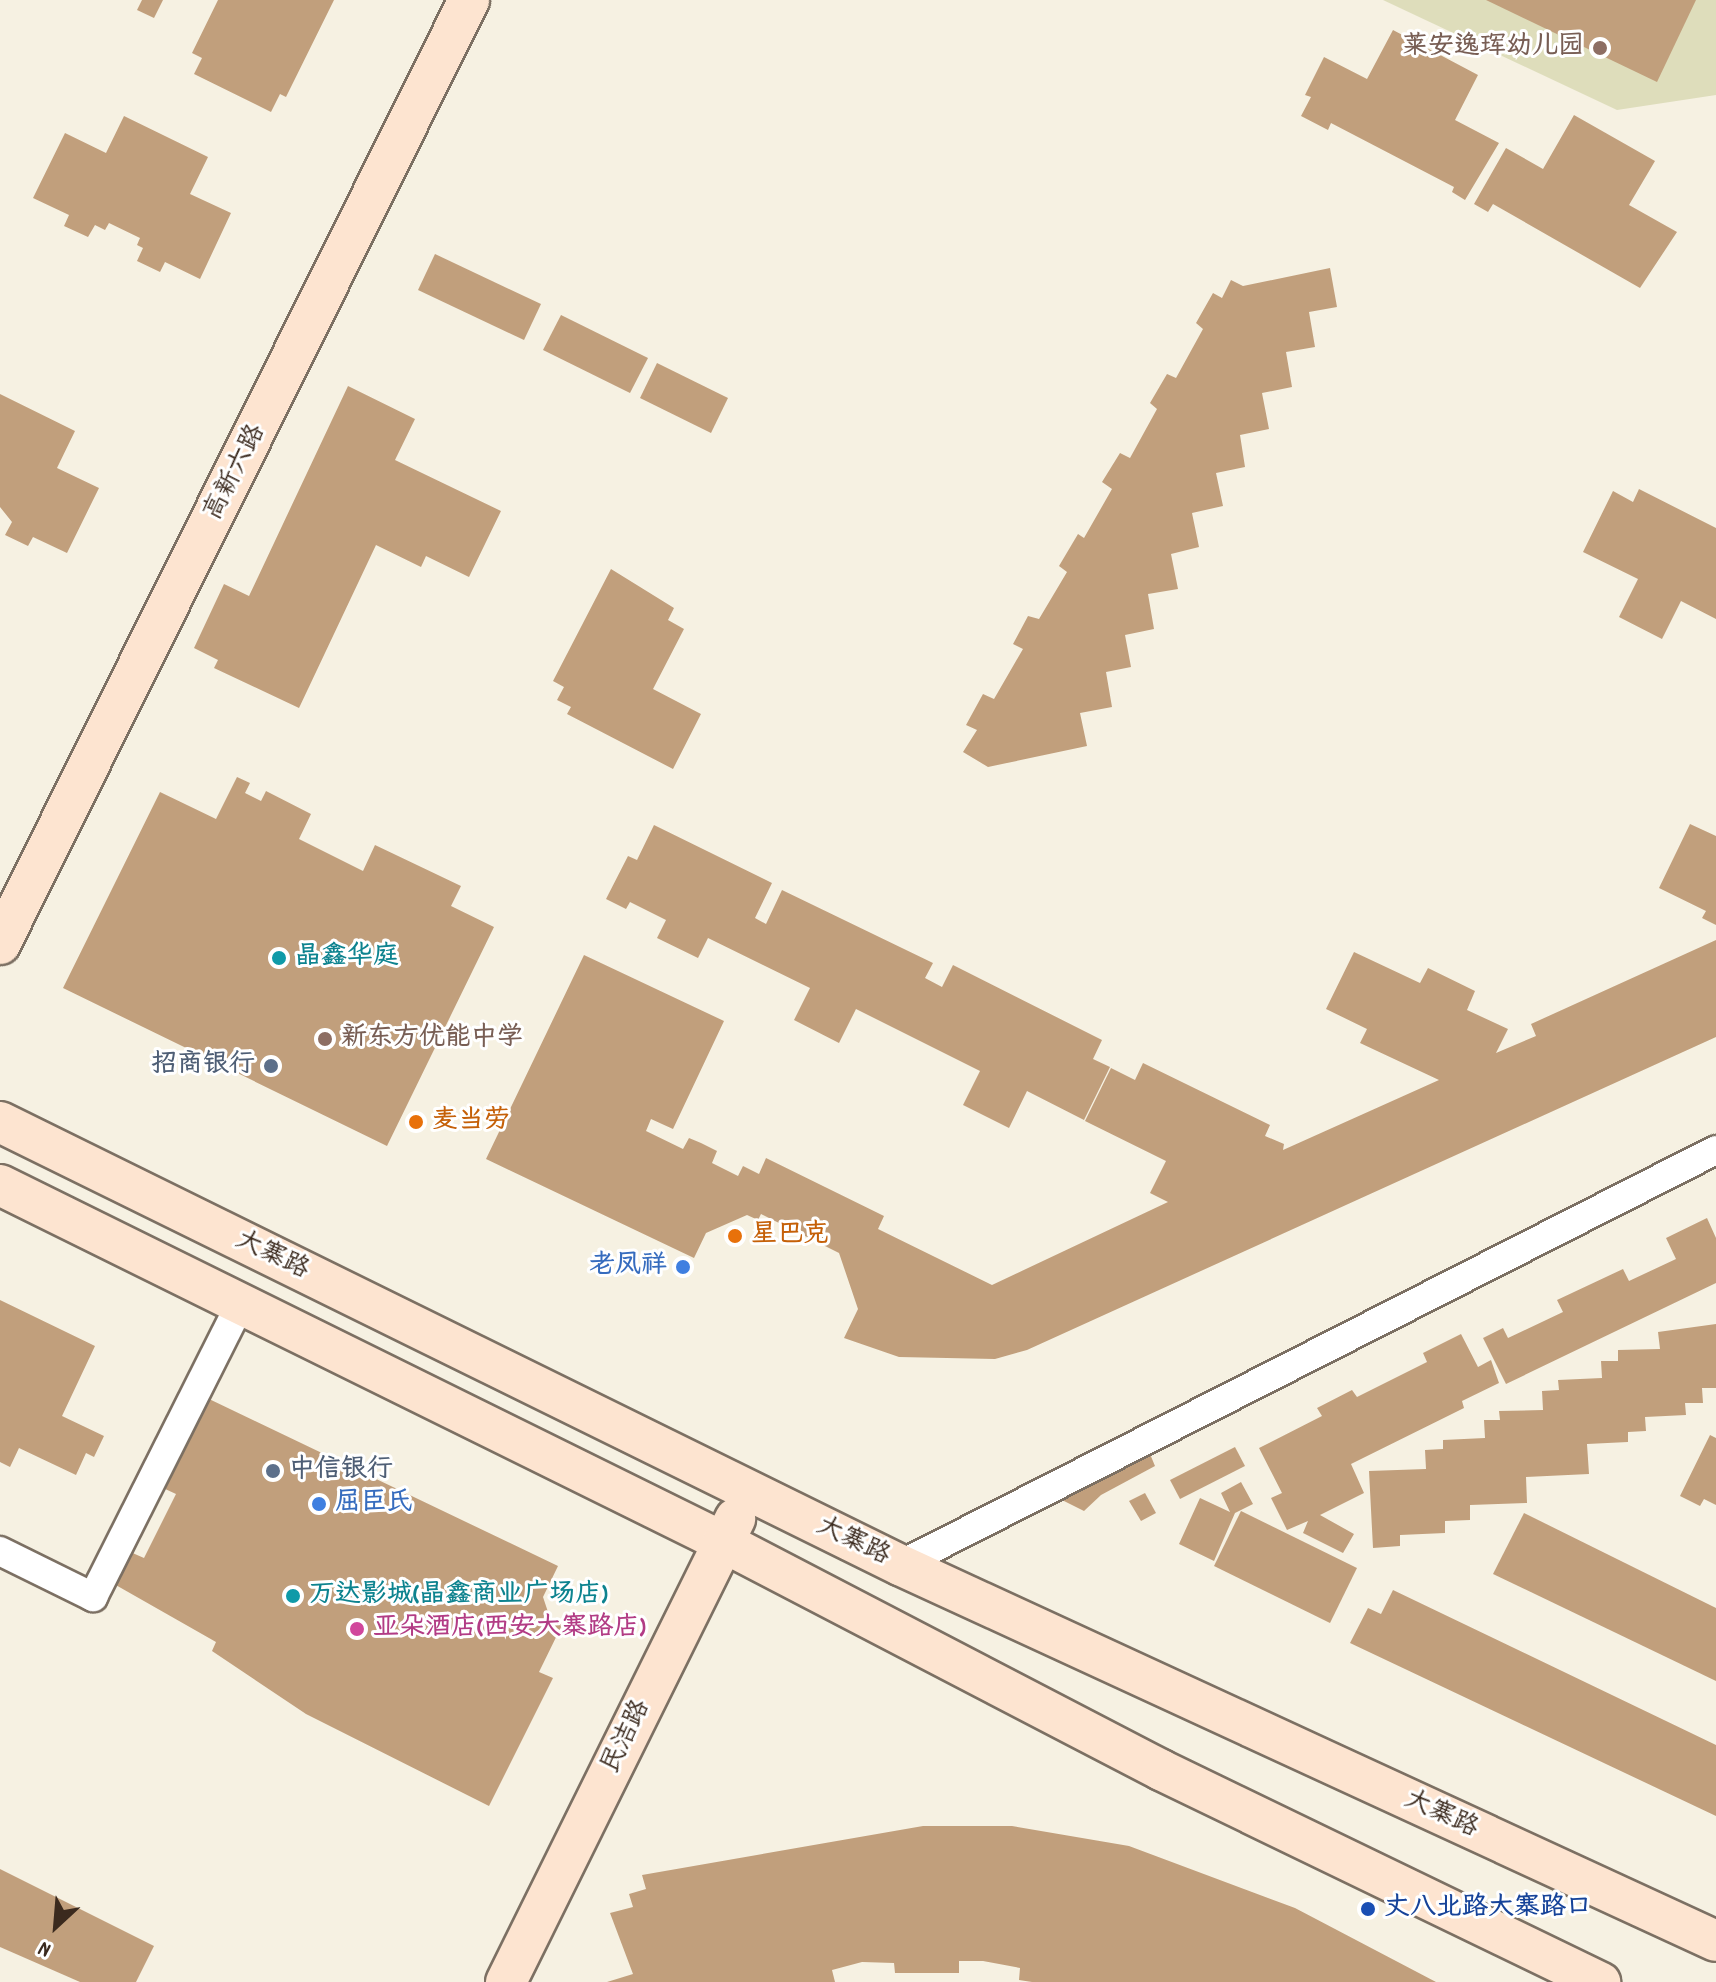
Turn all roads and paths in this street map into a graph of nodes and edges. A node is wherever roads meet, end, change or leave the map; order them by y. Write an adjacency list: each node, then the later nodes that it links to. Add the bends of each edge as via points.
1 (469, 0): 2 (main road, 高新六路)
2 (0, 944)
3 (0, 1122): 7 (main road, 大寨路)
4 (1716, 1150): 10 (street)
5 (0, 1185): 6 (main road)
6 (240, 1305): 8 (main road); 9 (street, via 93,1597)
7 (749, 1491): 8 (main road, 民洁路); 10 (main road, 大寨路)
8 (723, 1542): 12 (main road, 民洁路); 13 (main road, via 1161,1770)
9 (0, 1551)
10 (900, 1565): 11 (main road, 大寨路)
11 (1716, 1941)
12 (506, 1982)
13 (1600, 1982)

